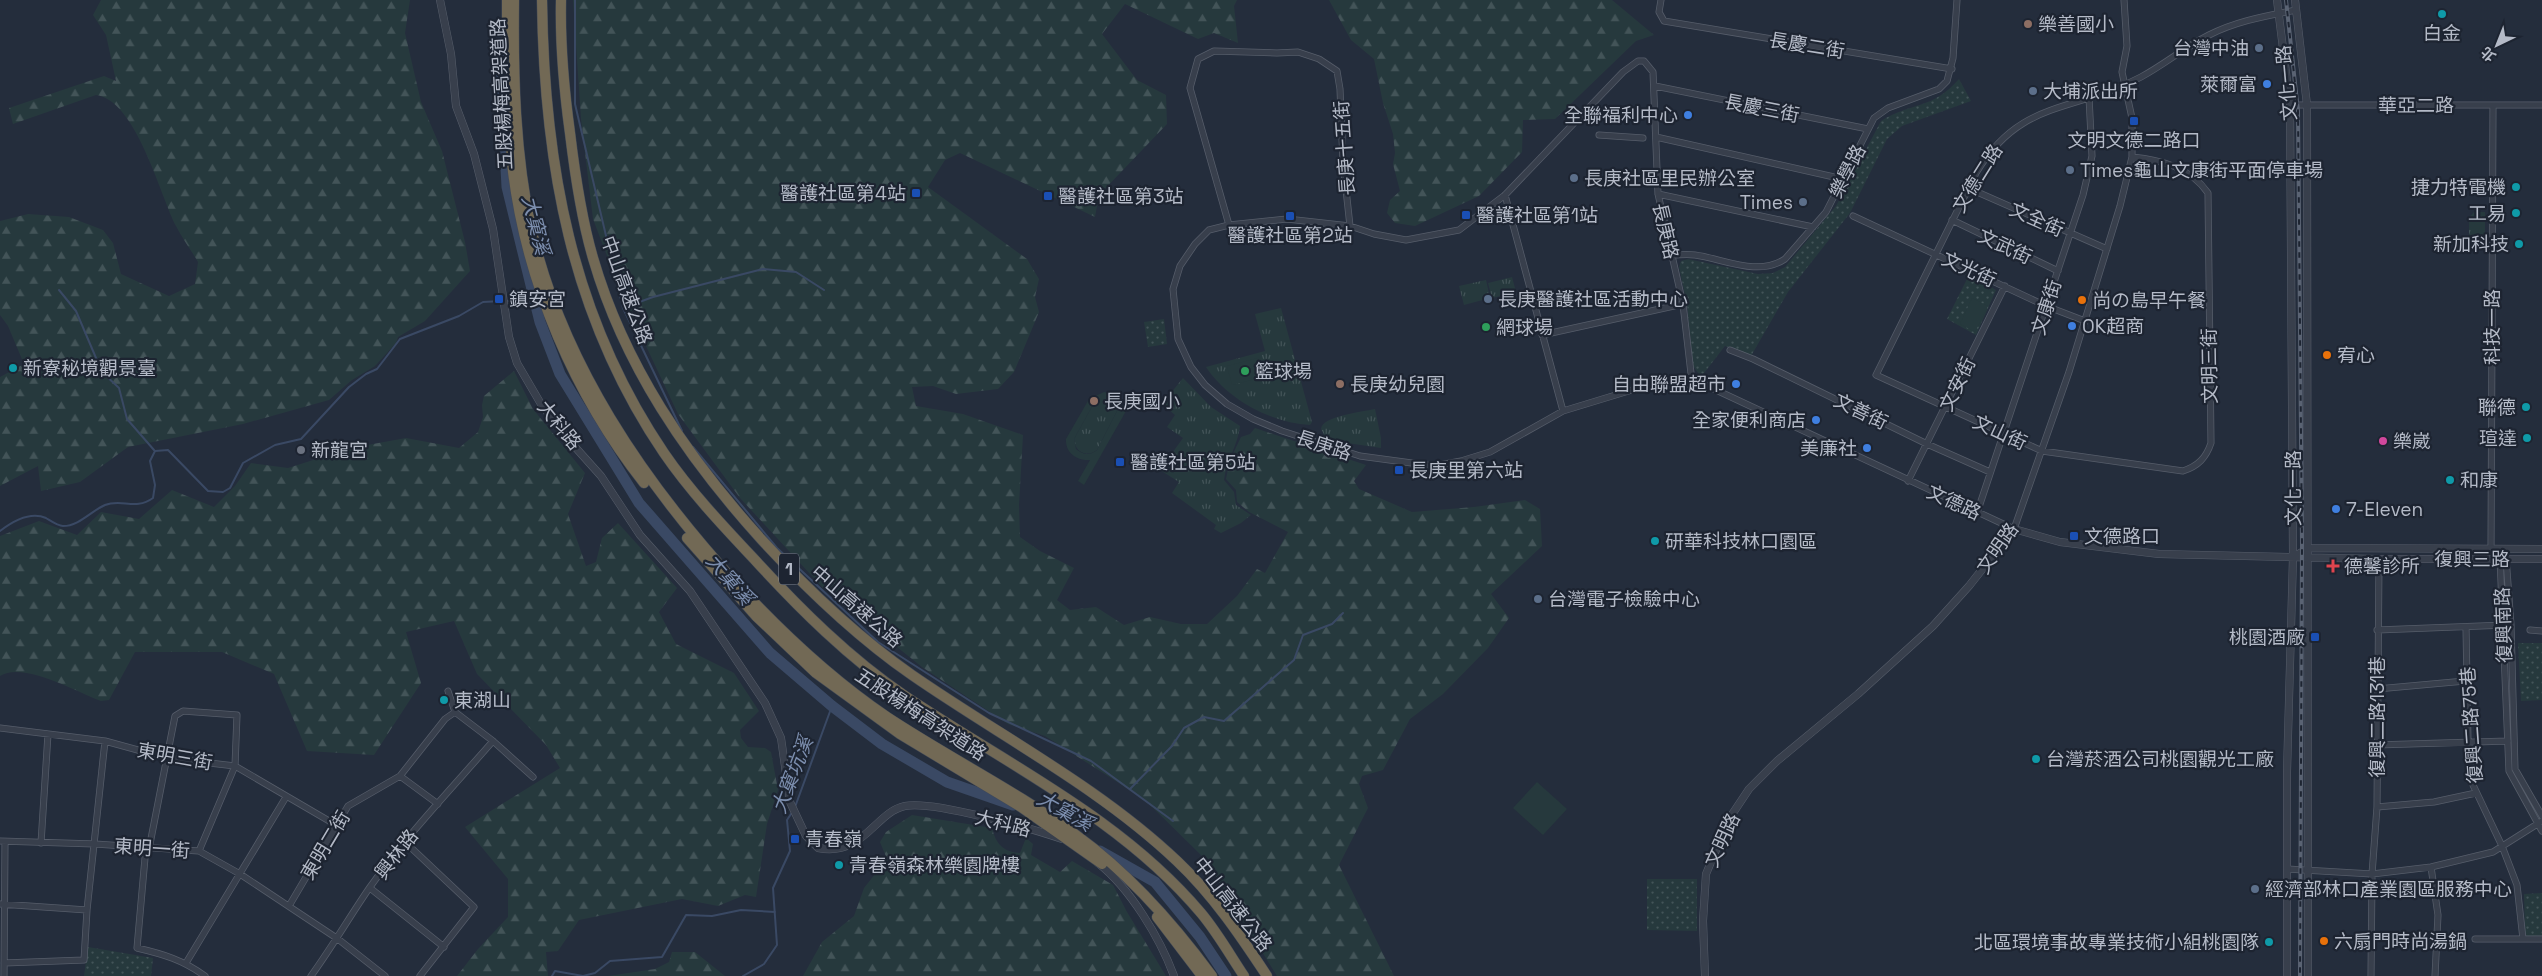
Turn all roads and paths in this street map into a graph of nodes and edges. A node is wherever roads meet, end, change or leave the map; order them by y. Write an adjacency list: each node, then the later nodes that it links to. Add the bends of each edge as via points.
1 (440, 0): 123 (street, 大科路, via 451,54 456,106 474,154 493,228 512,351 541,404 600,476 640,535 690,591 772,715 781,738 790,802 806,836 818,848 837,848 862,839 897,809 915,805 992,819 1063,839 1106,870 1117,882 1160,944)
2 (507, 0): 124 (highway, 五股楊梅高架道路, via 510,137 523,230 536,277 570,363 627,461 700,554 790,649 869,714 1022,806 1108,869 1164,924)
3 (514, 0): 125 (highway, 五股楊梅高架道路, via 518,138 532,230 549,286 578,359 622,440 649,478 704,548 822,667 886,716 1078,836 1113,864 1176,927)
4 (542, 0): 126 (highway, 中山高速公路 / 1, via 552,150 567,236 593,317 622,382 666,456 720,522 805,614 902,694 1078,805 1122,839 1202,914)
5 (561, 0): 127 (highway, 中山高速公路 / 1, via 566,104 577,191 593,257 609,306 637,367 663,413 700,466 812,593 874,646 910,674 1128,820 1177,861 1211,897)
6 (1661, 0): 13 (street, 長慶二街, via 1659,12 1664,21)
7 (1957, 0): 13 (street, 樂學路)
8 (2124, 0): 14 (street, 文明路, via 2127,46 2122,72)
9 (2277, 0): 12 (street, 文化一路)
10 (2295, 0): 11 (street, 文化一路)
11 (2296, 10): 12 (street, 文德二路); 18 (street, 文化一路)
12 (2279, 13): 14 (street, 文德二路, via 2209,34 2142,77); 17 (street, 文化一路)
13 (1952, 69): 21 (street, 樂學路, via 1939,89 1888,108 1874,118)
14 (2125, 84): 16 (street, 文德二路); 25 (street, 文明路, via 2132,118)
15 (1655, 86): 21 (street, 長慶三街); 23 (street, 長庚路); 29 (street, 長庚路, via 1649,65 1638,60 1632,64)
16 (2088, 97): 27 (street, 文德二路, via 2044,112 2008,132 1986,156); 35 (street, 文康街, via 2092,156)
17 (2290, 105): 18 (street, 華亞二路); 60 (street, 文化一路)
18 (2307, 105): 19 (street, 華亞二路); 57 (street, 文化一路)
19 (2493, 105): 20 (street, 華亞二路); 58 (street, 科技一路)
20 (2542, 105)
21 (1868, 129): 26 (street, 樂學路)
22 (1599, 136): 24 (street)
23 (1656, 137): 26 (street); 28 (street, 長庚路)
24 (1644, 138)
25 (2132, 157): 36 (street, 文明路); 52 (street, 文明三街, via 2168,162 2201,183 2208,192 2211,443 2200,462 2183,471)
26 (1844, 179): 34 (street, 樂學路, via 1826,212)
27 (1968, 188): 31 (street, 文德二路); 35 (street, 文全街)
28 (1658, 194): 34 (street); 38 (street, 長庚路)
29 (1506, 195): 33 (street, 長庚路, via 1459,230 1426,237 1406,240); 44 (street)
30 (1853, 216): 37 (street, 文光街)
31 (1952, 220): 37 (street, 文德二路); 39 (street, 文武街)
32 (1229, 225): 33 (street, 長庚路, via 1287,219); 33 (street, 長庚十五街, via 1190,88 1198,59 1214,50 1298,52 1319,59 1337,71 1342,162); 49 (street, 長庚路, via 1209,230 1195,244 1180,266 1173,302 1178,339 1191,367 1205,385 1227,404 1253,419 1360,456 1434,466 1490,452)
33 (1350, 226)
34 (1813, 226): 38 (street, 樂學路, via 1785,259 1766,268 1693,254)
35 (2070, 234): 36 (street, 文全街); 39 (street, 文康街)
36 (2107, 249): 43 (street, 文明路)
37 (1935, 254): 40 (street, 文光街); 46 (street, 文德二路)
38 (1672, 255): 41 (street, 長庚路)
39 (2058, 271): 42 (street, 文康街)
40 (2006, 286): 42 (street, 文光街); 48 (street, 文安街)
41 (1683, 304): 44 (street); 47 (street, 長庚路)
42 (2046, 306): 43 (street, 文光街); 50 (street, 文康街)
43 (2085, 321): 52 (street, 文明路)
44 (1542, 335): 49 (street)
45 (1730, 350): 51 (street, 文善街, via 1856,407)
46 (1876, 375): 48 (street, 文山街)
47 (1692, 382): 49 (street, 長庚路, via 1632,390); 54 (street, 文德路, via 1701,383)
48 (1946, 406): 50 (street, 文山街); 51 (street, 文安街)
49 (1562, 411)
50 (2004, 432): 52 (street, 文山街); 53 (street, 文康街)
51 (1927, 444): 53 (street, 文善街); 54 (street, 文安街)
52 (2042, 451): 56 (street, 文明路)
53 (1990, 472): 55 (street, 文康街)
54 (1908, 481): 55 (street, 文德路)
55 (1977, 513): 56 (street, 文德路)
56 (2014, 529): 60 (street, 文德路, via 2060,542 2133,552 2232,558); 128 (street, 文明路, via 1933,626 1777,761 1750,789 1729,819 1706,874 1703,921)
57 (2309, 548): 58 (street, 復興三路); 60 (street, 復興三路); 61 (street, 文化一路)
58 (2491, 549): 59 (street, 復興三路); 62 (street)
59 (2542, 549)
60 (2293, 557): 61 (street, 復興三路); 103 (street, 文化一路)
61 (2309, 557): 63 (street, 復興三路); 104 (street, 文化一路)
62 (2504, 558): 63 (street, 復興三路); 64 (street, 復興三路); 65 (street, 復興南路); 66 (street, 復興南路)
63 (2379, 559): 68 (street, 復興二路131巷)
64 (2542, 559)
65 (2511, 625): 66 (street); 88 (street, 復興南路, via 2515,768)
66 (2503, 626): 67 (street); 77 (street, 復興南路)
67 (2466, 627): 68 (street); 71 (street, 復興二路75巷)
68 (2377, 630): 72 (street, 復興二路131巷)
69 (2530, 630): 70 (street)
70 (2542, 631)
71 (2466, 680): 72 (street); 80 (street, 復興二路75巷)
72 (2377, 689): 81 (street, 復興二路131巷)
73 (448, 691): 74 (street)
74 (455, 712): 79 (street); 84 (street, 東明二街, via 445,719)
75 (0, 728): 76 (street, 東明三街)
76 (48, 734): 78 (street, 東明三街); 97 (street)
77 (2508, 740): 80 (street); 88 (street, 復興南路, via 2509,771)
78 (105, 741): 82 (street, 東明三街); 98 (street)
79 (493, 741): 85 (street); 89 (street, 興林路)
80 (2468, 742): 81 (street); 86 (street, 復興二路75巷)
81 (2376, 745): 90 (street, 復興二路131巷)
82 (168, 758): 83 (street, 東明三街); 83 (street, via 175,716 184,711 237,715); 100 (street)
83 (235, 766): 87 (street, 東明三街); 101 (street)
84 (400, 776): 89 (street); 93 (street, 東明二街, via 348,806)
85 (533, 777)
86 (2476, 793): 90 (street, via 2434,802); 99 (street, 復興二路75巷)
87 (286, 797): 93 (street, 東明三街); 105 (street)
88 (2530, 802): 91 (street, 復興南路); 92 (street, 復興南路)
89 (438, 804): 96 (street, 興林路)
90 (2377, 807): 106 (street, 復興二路131巷)
91 (2542, 816)
92 (2540, 823): 94 (street, 復興南路); 99 (street)
93 (336, 825): 109 (street, 東明二街)
94 (2542, 830)
95 (2, 841): 97 (street, 東明一街); 108 (street)
96 (405, 842): 107 (street, 興林路); 115 (street, via 474,907)
97 (41, 843): 98 (street, 東明一街)
98 (95, 844): 100 (street, 東明一街); 110 (street)
99 (2502, 846): 102 (street, via 2481,856); 112 (street, 復興二路75巷, via 2517,885)
100 (149, 849): 101 (street, 東明一街); 117 (street, via 145,858 136,948 165,954)
101 (199, 851): 105 (street, 東明一街)
102 (2431, 868): 106 (street); 132 (street, via 2438,915)
103 (2287, 869): 104 (street); 129 (street, 文化一路)
104 (2308, 870): 106 (street); 130 (street, 文化一路)
105 (240, 874): 109 (street, 東明一街); 117 (street)
106 (2372, 874): 131 (street, 復興二路131巷)
107 (370, 888): 111 (street, 興林路); 115 (street)
108 (2, 904): 110 (street); 116 (street)
109 (288, 906): 111 (street, 東明一街)
110 (86, 910): 116 (street, via 84,960)
111 (338, 939): 120 (street, 興林路); 121 (street, 東明一街)
112 (2524, 939): 113 (street); 114 (street)
113 (2542, 939)
114 (2475, 940)
115 (444, 947): 122 (street)
116 (4, 963): 118 (street)
117 (186, 963): 119 (street)
118 (4, 976)
119 (205, 976)
120 (311, 976)
121 (385, 976)
122 (420, 976)
123 (1174, 976)
124 (1202, 976)
125 (1212, 976)
126 (1244, 976)
127 (1267, 976)
128 (1705, 976)
129 (2287, 976)
130 (2308, 976)
131 (2371, 976)
132 (2435, 976)

